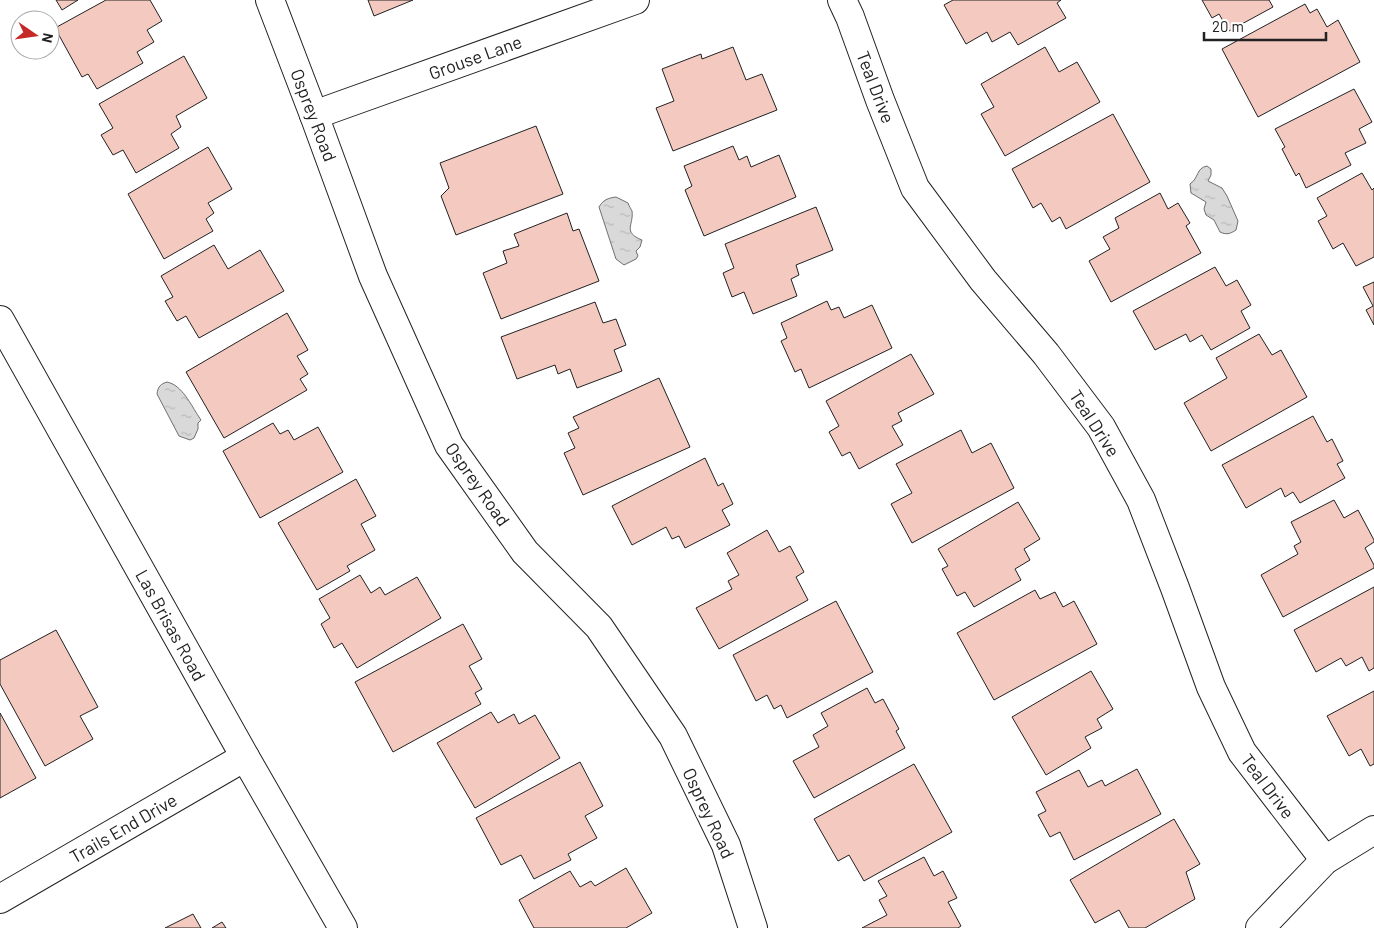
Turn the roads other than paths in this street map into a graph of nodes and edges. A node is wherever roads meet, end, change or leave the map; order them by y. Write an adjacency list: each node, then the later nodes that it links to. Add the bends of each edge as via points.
1 (270, 0): 4 (street, Osprey Road)
2 (635, 0): 4 (street, Grouse Lane)
3 (842, 0): 8 (street, Teal Drive, via 915,188 983,280 1046,354 1101,427 1140,500 1211,687 1242,752)
4 (314, 115): 11 (street, Osprey Road, via 373,276 449,444 525,552 599,627 672,736 726,845)
5 (0, 320): 6 (street, Las Brisas Road)
6 (245, 757): 9 (street, Trails End Drive); 10 (street, Las Brisas Road)
7 (1374, 830): 8 (street)
8 (1324, 860): 12 (street)
9 (0, 899)
10 (343, 928)
11 (753, 928)
12 (1260, 928)

